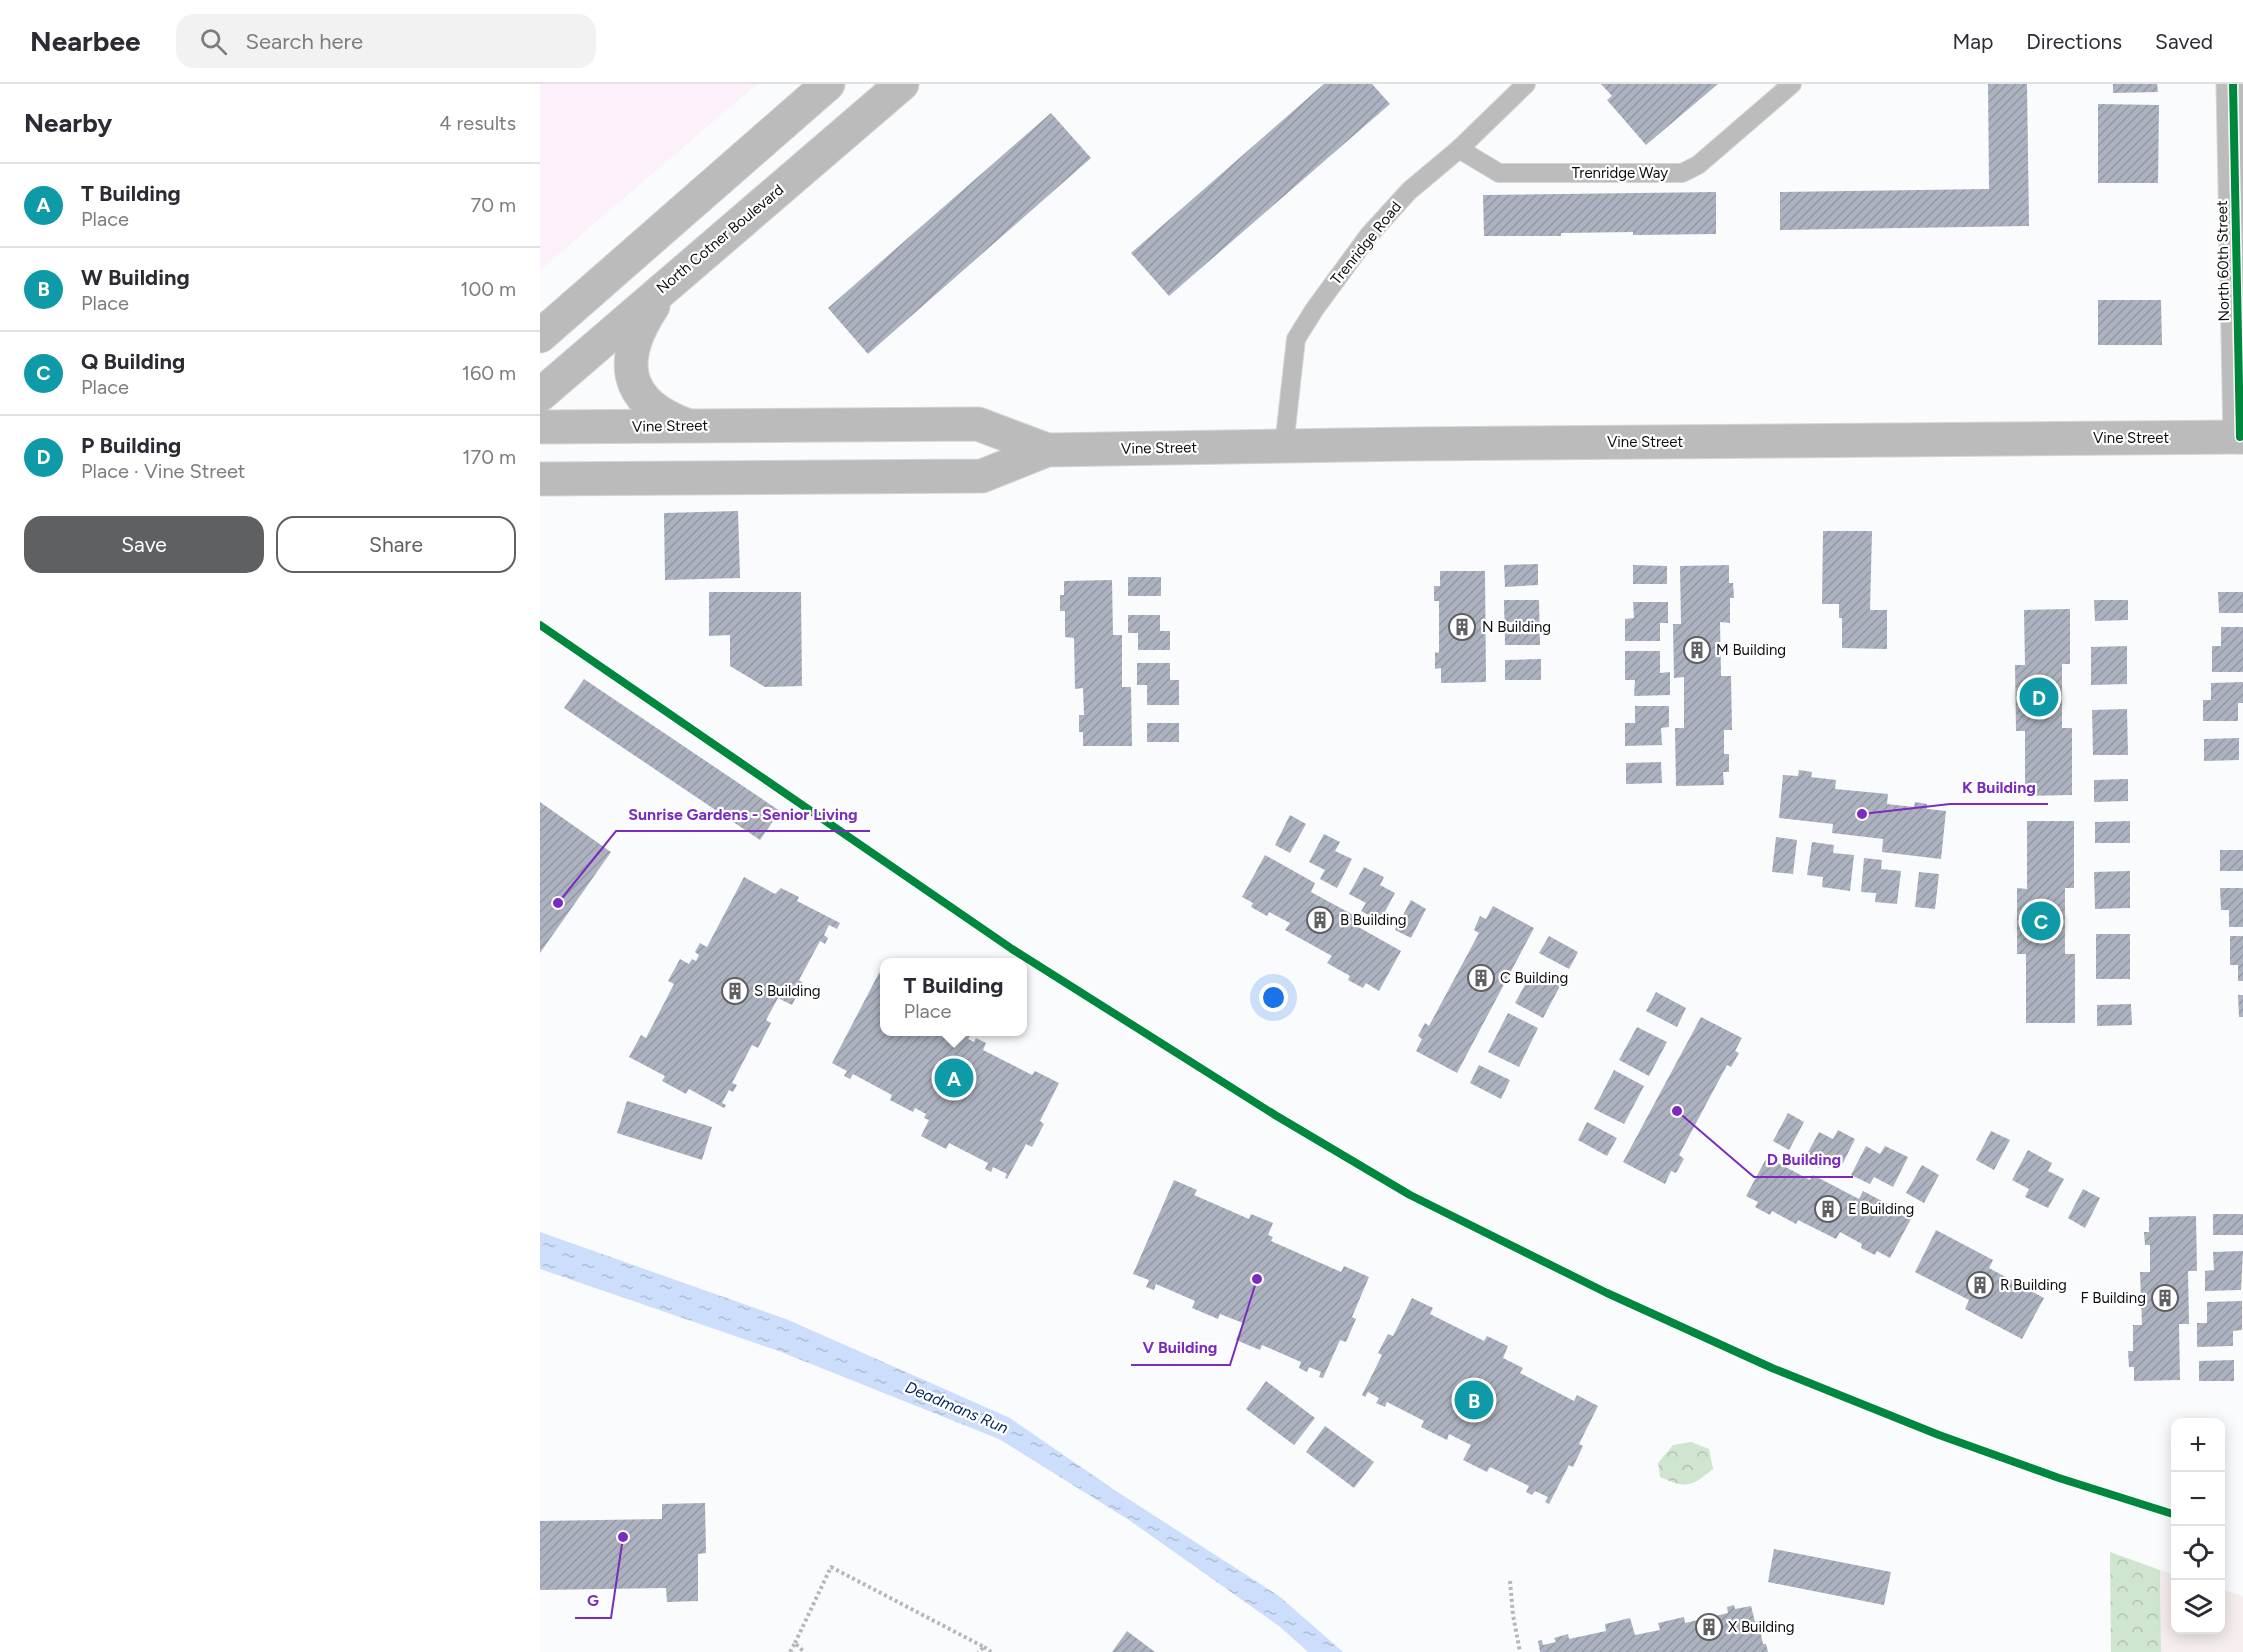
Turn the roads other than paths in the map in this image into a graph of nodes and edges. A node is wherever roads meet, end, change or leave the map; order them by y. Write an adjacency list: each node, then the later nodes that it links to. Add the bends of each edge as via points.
1 (828, 84): 9 (main road)
2 (902, 84): 8 (main road, North Cotner Boulevard)
3 (1526, 84): 6 (lane, Trenridge Road)
4 (1792, 84): 6 (lane, Trenridge Way, via 1698,165 1682,173 1499,173)
5 (2233, 84): 7 (street, North 60th Street)
6 (1459, 149): 14 (lane, Trenridge Road, via 1409,191 1369,235 1296,339)
7 (2239, 207): 13 (street, North 60th Street)
8 (666, 285): 10 (main road, North Cotner Boulevard); 11 (main road, via 634,338 632,377 638,392 657,411)
9 (540, 336)
10 (540, 395)
11 (688, 426): 12 (main road, Vine Street); 15 (main road, Vine Street, via 978,424)
12 (540, 427)
13 (2241, 437): 14 (main road, Vine Street)
14 (1284, 446): 15 (main road, Vine Street)
15 (1047, 450): 16 (main road, Vine Street, via 982,476)
16 (540, 479)

